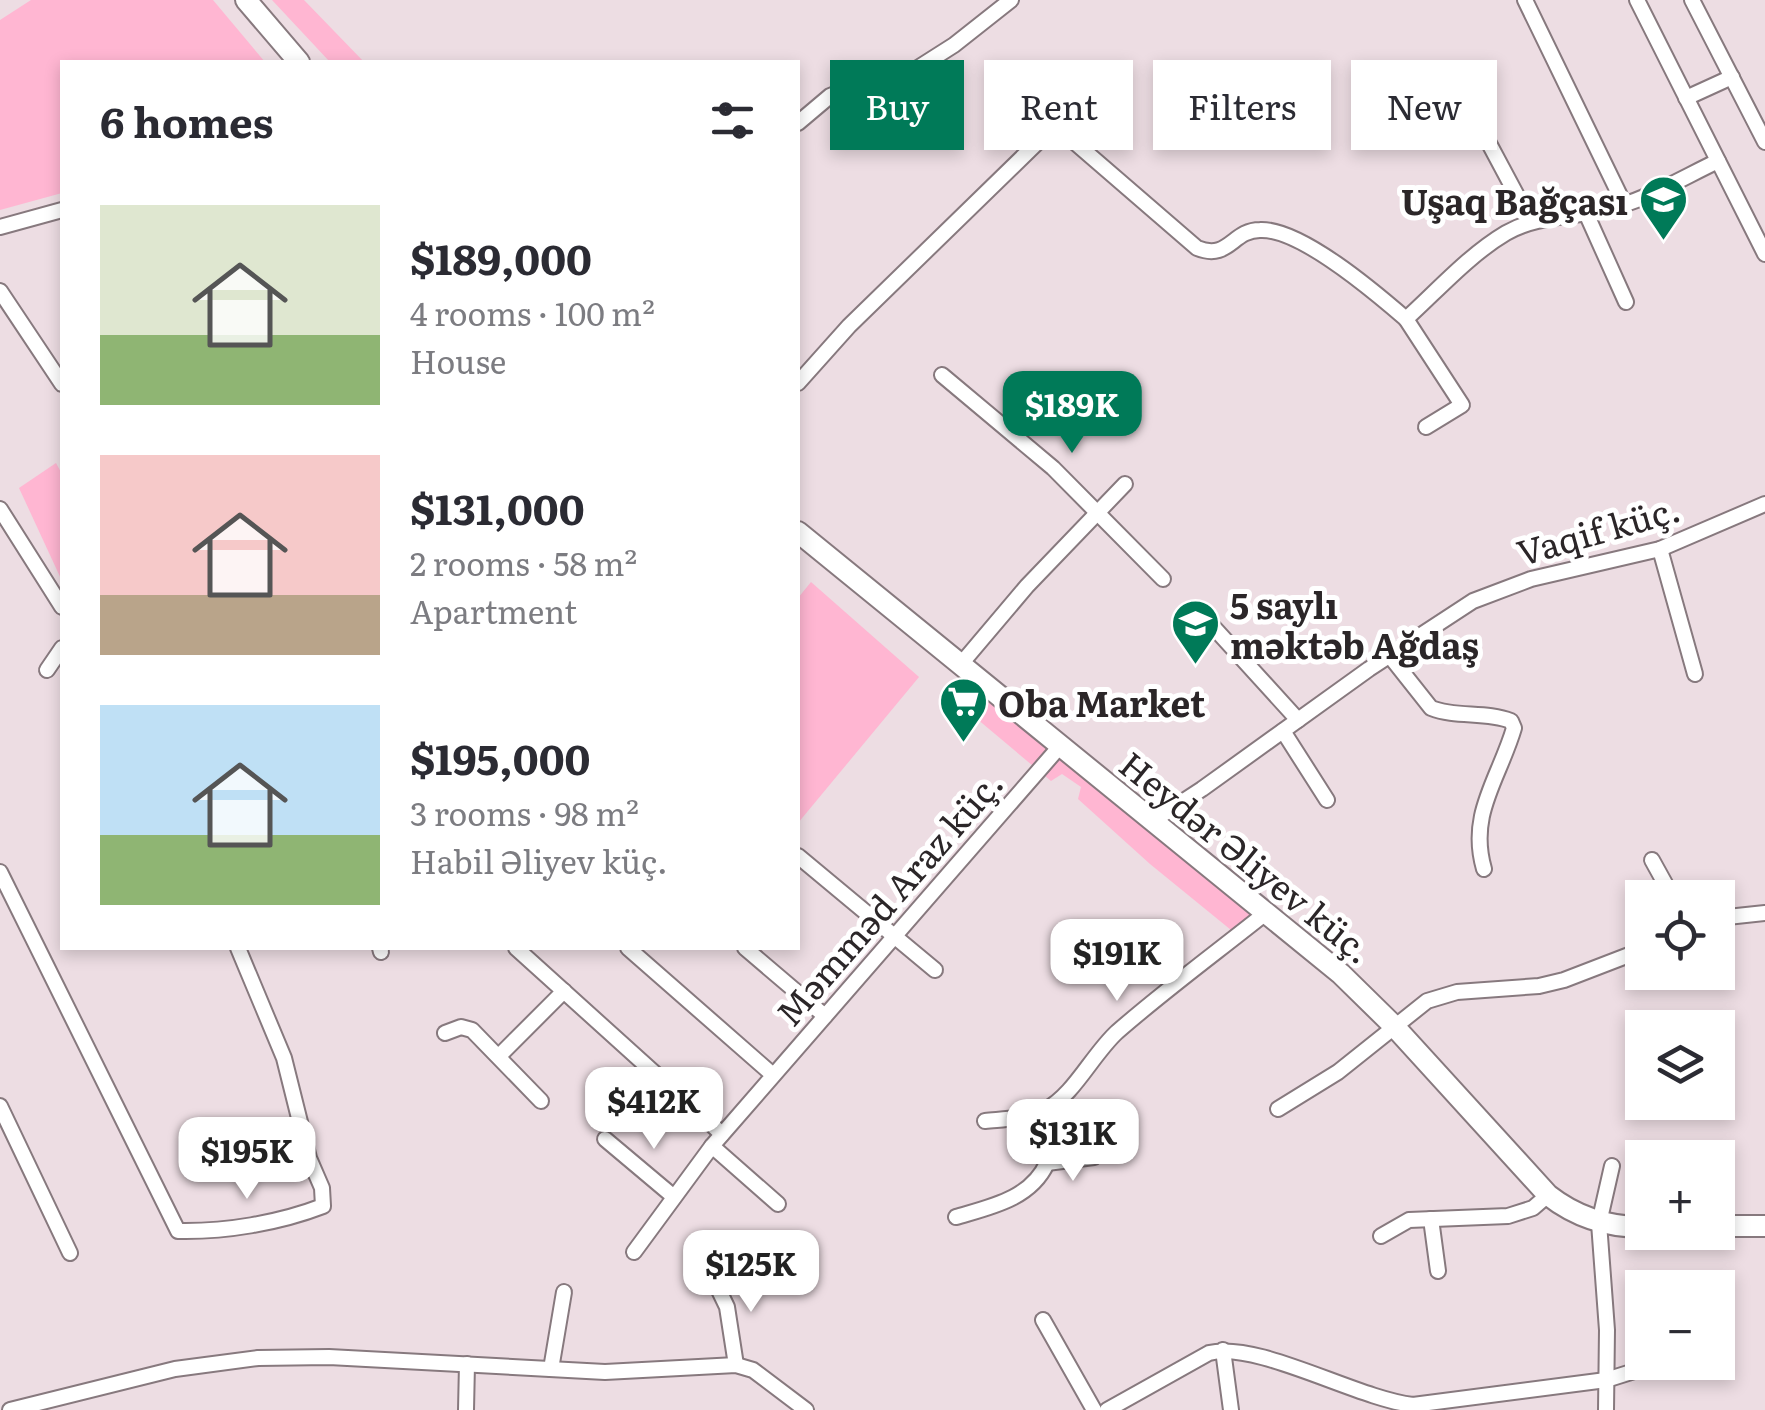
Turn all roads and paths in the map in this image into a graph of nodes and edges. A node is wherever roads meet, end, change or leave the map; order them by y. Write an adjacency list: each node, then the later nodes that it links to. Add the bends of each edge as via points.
1 (246, 0): 6 (main road)
2 (1011, 0): 9 (street, via 910,73 830,96)
3 (1525, 0): 13 (street)
4 (1637, 0): 8 (street)
5 (1692, 0): 7 (street)
6 (297, 60)
7 (1732, 77): 8 (street); 10 (street)
8 (1686, 98): 12 (street)
9 (800, 121)
10 (1765, 142)
11 (1492, 150): 16 (street)
12 (1718, 161): 13 (street); 18 (street)
13 (1624, 204): 15 (street)
14 (60, 211): 17 (street)
15 (1586, 213): 16 (street); 20 (street)
16 (1531, 222): 21 (street, via 1478,254)
17 (0, 227)
18 (1765, 254)
19 (0, 292): 23 (street)
20 (1626, 302)
21 (1406, 319): 24 (street, via 1364,282 1277,233 1245,234 1220,252 1197,248 1072,140 1053,135 1040,140); 25 (street, via 1462,405)
22 (942, 374): 29 (street)
23 (60, 381)
24 (800, 382)
25 (1426, 426)
26 (1126, 484): 29 (street)
27 (1765, 504): 31 (street, Vaqif küç.)
28 (0, 509): 33 (street)
29 (1097, 510): 32 (street); 37 (street)
30 (800, 534): 37 (main road, Heydər Əliyev küç.)
31 (1660, 549): 36 (street, Vaqif küç., via 1488,594); 39 (street)
32 (1163, 579)
33 (60, 604)
34 (1207, 620): 40 (street)
35 (60, 651): 38 (street)
36 (1390, 655): 40 (street, Vaqif küç.); 47 (street, via 1431,708 1511,721 1478,832)
37 (961, 664): 42 (main road, Heydər Əliyev küç.)
38 (48, 670)
39 (1695, 674)
40 (1298, 720): 41 (street, Vaqif küç.)
41 (1283, 731): 43 (street); 44 (street, Vaqif küç.)
42 (1060, 745): 44 (main road, Heydər Əliyev küç.); 53 (street, Məmməd Araz küç.)
43 (1326, 800)
44 (1153, 820): 50 (main road, Heydər Əliyev küç.)
45 (800, 858): 53 (street)
46 (1652, 860): 49 (street)
47 (1484, 869)
48 (0, 872): 54 (street, via 178,1231 295,1217 322,1206 284,1058)
49 (1664, 880)
50 (1267, 912): 62 (main road, Heydər Əliyev küç.); 69 (street, via 1118,1031 1056,1102)
51 (1765, 913): 52 (street)
52 (1735, 916)
53 (894, 936): 59 (street); 61 (street, Məmməd Araz küç.)
54 (239, 950)
55 (518, 950): 60 (street)
56 (630, 950): 65 (street)
57 (747, 950): 61 (street)
58 (1625, 958): 62 (street, via 1551,983 1427,1001)
59 (935, 970)
60 (564, 991): 64 (street); 72 (street)
61 (825, 1016): 65 (street, Məmməd Araz küç.)
62 (1393, 1025): 68 (street, via 1338,1072); 76 (main road, Heydər Əliyev küç.)
63 (444, 1033): 64 (street, via 472,1030)
64 (499, 1056): 66 (street)
65 (774, 1076): 72 (street, Məmməd Araz küç.)
66 (541, 1102)
67 (0, 1106): 87 (street)
68 (1278, 1108)
69 (1028, 1116): 70 (street); 74 (street)
70 (985, 1122)
71 (606, 1140): 77 (street)
72 (717, 1140): 77 (street, Məmməd Araz küç.); 78 (street)
73 (1094, 1157): 74 (street)
74 (1047, 1163): 79 (street, via 1016,1198)
75 (1612, 1166): 81 (street)
76 (1548, 1195): 80 (street, via 1508,1216); 81 (main road, Heydər Əliyev küç.)
77 (674, 1198): 86 (street, Məmməd Araz küç.)
78 (778, 1204)
79 (956, 1217)
80 (1431, 1219): 85 (street, via 1398,1224); 88 (street)
81 (1599, 1222): 82 (main road, Heydər Əliyev küç.); 97 (street)
82 (1625, 1225)
83 (1735, 1226): 84 (main road)
84 (1765, 1226)
85 (1381, 1236)
86 (634, 1252)
87 (70, 1253)
88 (1438, 1271)
89 (714, 1280): 94 (street, via 727,1307)
90 (564, 1292): 95 (street)
91 (1043, 1320): 102 (street)
92 (1223, 1350): 98 (street, via 1390,1402); 103 (street); 104 (street)
93 (468, 1364): 95 (street); 99 (street, via 258,1358 175,1369); 100 (street)
94 (736, 1365): 95 (street); 101 (street)
95 (552, 1369)
96 (1625, 1374): 97 (street)
97 (1606, 1380): 98 (street); 105 (street)
98 (1481, 1404)
99 (10, 1410)
100 (466, 1410)
101 (806, 1410)
102 (1094, 1410)
103 (1107, 1410)
104 (1231, 1410)
105 (1606, 1410)

